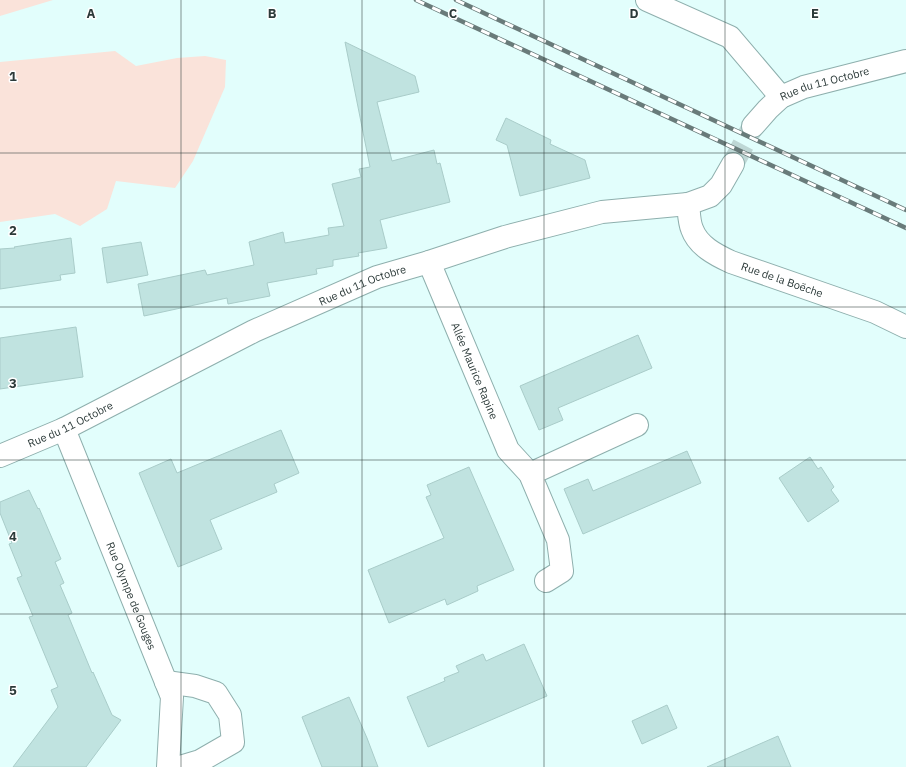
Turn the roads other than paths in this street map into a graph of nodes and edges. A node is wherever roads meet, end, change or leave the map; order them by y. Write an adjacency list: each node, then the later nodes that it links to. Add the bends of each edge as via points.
1 (647, 0): 3 (street, via 730,37)
2 (906, 61): 3 (street, Rue du 11 Octobre, via 804,87)
3 (781, 97): 4 (street, Rue du 11 Octobre)
4 (753, 126)
5 (734, 164): 6 (street, Rue du 11 Octobre, via 721,185 710,196)
6 (688, 204): 7 (street, Rue du 11 Octobre, via 602,212 505,237); 8 (street, Rue de la Boëche, via 692,230 703,245 716,255 875,312)
7 (429, 262): 10 (street, Rue du 11 Octobre, via 377,278 254,331); 12 (street, Allée Maurice Rapine, via 508,450)
8 (906, 327)
9 (637, 425): 12 (street)
10 (64, 429): 11 (street, Rue du 11 Octobre); 14 (street, Rue Olympe de Gouges)
11 (0, 456)
12 (530, 474): 13 (street, Allée Maurice Rapine, via 558,540 562,571)
13 (546, 581)
14 (166, 682): 15 (street, via 195,686 216,693 230,715 233,742); 16 (street, Rue Olympe de Gouges, via 172,697)
15 (218, 759): 17 (street)
16 (168, 767)
17 (180, 767)

